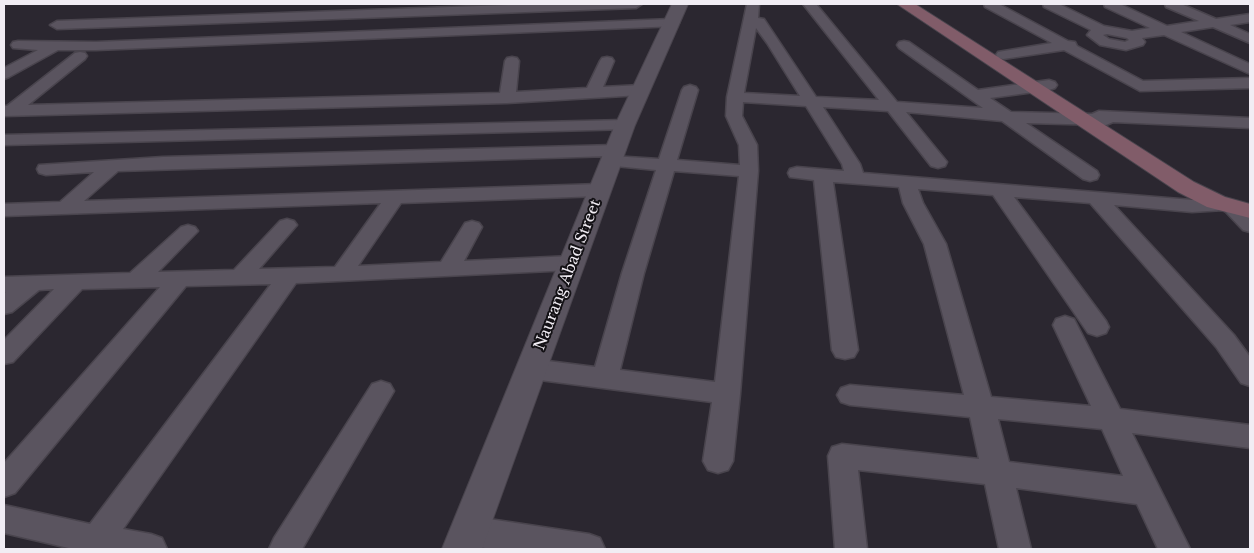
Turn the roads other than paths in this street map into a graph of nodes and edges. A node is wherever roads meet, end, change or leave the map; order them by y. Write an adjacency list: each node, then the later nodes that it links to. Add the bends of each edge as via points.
1 (356, 4): 13 (street)
2 (636, 4): 20 (street)
3 (753, 4): 16 (street)
4 (809, 4): 47 (street)
5 (905, 4): 39 (main road)
6 (920, 4): 31 (main road)
7 (990, 4): 28 (street)
8 (1049, 4): 22 (street)
9 (1110, 4): 21 (street)
10 (1171, 4): 18 (street)
11 (1232, 8): 15 (street)
12 (118, 9): 20 (street)
13 (196, 10)
14 (69, 17): 19 (street)
15 (1250, 18): 18 (street)
16 (751, 20): 44 (street); 46 (street, via 759,22)
17 (672, 21): 24 (street); 29 (street, via 561,29); 40 (street, Naurang Abad Street)
18 (1214, 23): 21 (street); 23 (street)
19 (57, 25): 20 (street); 26 (street)
20 (94, 25): 29 (street)
21 (1167, 31): 22 (street, via 1132,35 1120,31); 36 (street)
22 (1101, 35): 28 (street)
23 (1250, 39)
24 (617, 40)
25 (568, 41): 33 (street)
26 (18, 45): 29 (street); 30 (street)
27 (904, 45): 43 (street)
28 (1065, 45): 31 (street); 38 (street, via 1140,86)
29 (56, 46): 32 (street)
30 (4, 53)
31 (1002, 55): 39 (main road)
32 (38, 56): 33 (street); 37 (street)
33 (80, 56): 48 (street)
34 (512, 61): 45 (street)
35 (608, 61): 42 (street)
36 (1250, 70)
37 (4, 74)
38 (1250, 82)
39 (1042, 86): 43 (street); 50 (main road)
40 (642, 90): 42 (street); 54 (street, Naurang Abad Street)
41 (690, 90): 56 (street)
42 (592, 94): 45 (street)
43 (975, 94): 49 (street)
44 (735, 97): 46 (street); 58 (street, via 734,116 748,145)
45 (507, 98): 48 (street)
46 (810, 102): 47 (street); 62 (street, via 851,164)
47 (893, 106): 49 (street); 55 (street)
48 (7, 111)
49 (1007, 117): 50 (street); 60 (street)
50 (1096, 119): 51 (street); 68 (main road, via 1197,179); 69 (main road, via 1186,187)
51 (1250, 123)
52 (82, 138): 53 (street); 54 (street); 57 (street, via 46,169)
53 (4, 140)
54 (617, 145): 56 (street); 57 (street); 64 (street, Naurang Abad Street)
55 (938, 162)
56 (667, 165): 58 (street); 91 (street, via 632,273)
57 (112, 166): 70 (street)
58 (750, 171): 93 (street)
59 (797, 173): 61 (street)
60 (1090, 175)
61 (823, 176): 62 (street); 87 (street)
62 (854, 179): 63 (street)
63 (907, 183): 65 (street); 95 (street, via 913,203 935,244)
64 (600, 190): 66 (street); 76 (street, Naurang Abad Street)
65 (1000, 190): 67 (street); 96 (street, via 1097,327 1065,324)
66 (395, 197): 70 (street); 78 (street)
67 (1096, 198): 69 (street); 90 (street, via 1225,341)
68 (1250, 200)
69 (1235, 207): 73 (street)
70 (64, 208): 71 (street)
71 (4, 210)
72 (287, 225): 80 (street)
73 (1250, 226)
74 (472, 228): 77 (street)
75 (188, 231): 82 (street)
76 (572, 263): 77 (street); 89 (street, Naurang Abad Street)
77 (448, 269): 78 (street)
78 (342, 273): 79 (street)
79 (290, 276): 80 (street); 104 (street)
80 (240, 277): 81 (street)
81 (180, 278): 82 (street); 100 (street)
82 (137, 279): 83 (street)
83 (76, 281): 84 (street); 88 (street)
84 (34, 283): 85 (street); 86 (street)
85 (4, 285)
86 (4, 306)
87 (845, 350)
88 (4, 355)
89 (532, 369): 91 (street); 103 (street, Naurang Abad Street)
90 (1250, 376)
91 (605, 379): 93 (street)
92 (381, 391): 105 (street)
93 (727, 394): 98 (street)
94 (850, 395): 95 (street)
95 (980, 406): 96 (street); 99 (street)
96 (1110, 419): 97 (street); 101 (street)
97 (1250, 436)
98 (718, 461)
99 (996, 473): 101 (street); 107 (street, via 842,456); 108 (street)
100 (4, 484)
101 (1146, 492): 109 (street)
102 (4, 519): 104 (street)
103 (466, 540): 106 (street)
104 (125, 546)
105 (285, 549)
106 (589, 549)
107 (851, 549)
108 (1015, 549)
109 (1174, 549)

